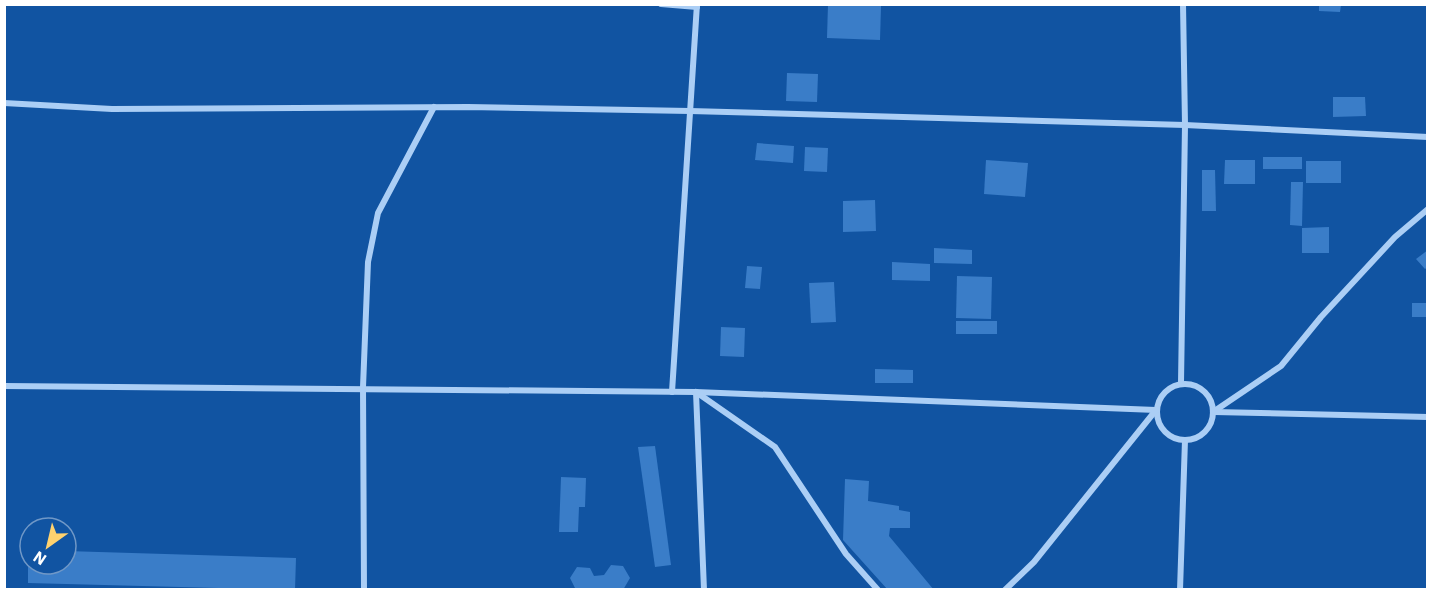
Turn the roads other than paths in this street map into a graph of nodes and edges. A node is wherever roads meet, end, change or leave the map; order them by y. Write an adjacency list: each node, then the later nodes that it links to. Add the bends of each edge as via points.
1 (661, 4): 3 (street)
2 (1183, 4): 7 (street)
3 (697, 6): 6 (street)
4 (4, 103): 5 (street, via 112,109)
5 (434, 107): 6 (street); 12 (street, via 378,213 368,262)
6 (690, 111): 7 (street); 13 (street)
7 (1185, 125): 8 (street); 10 (street)
8 (1428, 137)
9 (1428, 209): 16 (street, via 1395,237 1281,366)
10 (1181, 383): 15 (street, via 1164,392); 16 (street, via 1203,391)
11 (4, 386): 12 (street)
12 (363, 387): 13 (street); 19 (street)
13 (672, 392): 14 (street)
14 (696, 392): 15 (street); 20 (street); 21 (street, via 775,447 846,554)
15 (1156, 410): 18 (street, via 1157,419 1168,434); 22 (street, via 1034,562)
16 (1213, 412): 17 (street); 18 (street, via 1201,435)
17 (1428, 417)
18 (1185, 440): 23 (street)
19 (364, 590)
20 (704, 590)
21 (878, 590)
22 (1005, 590)
23 (1180, 590)

